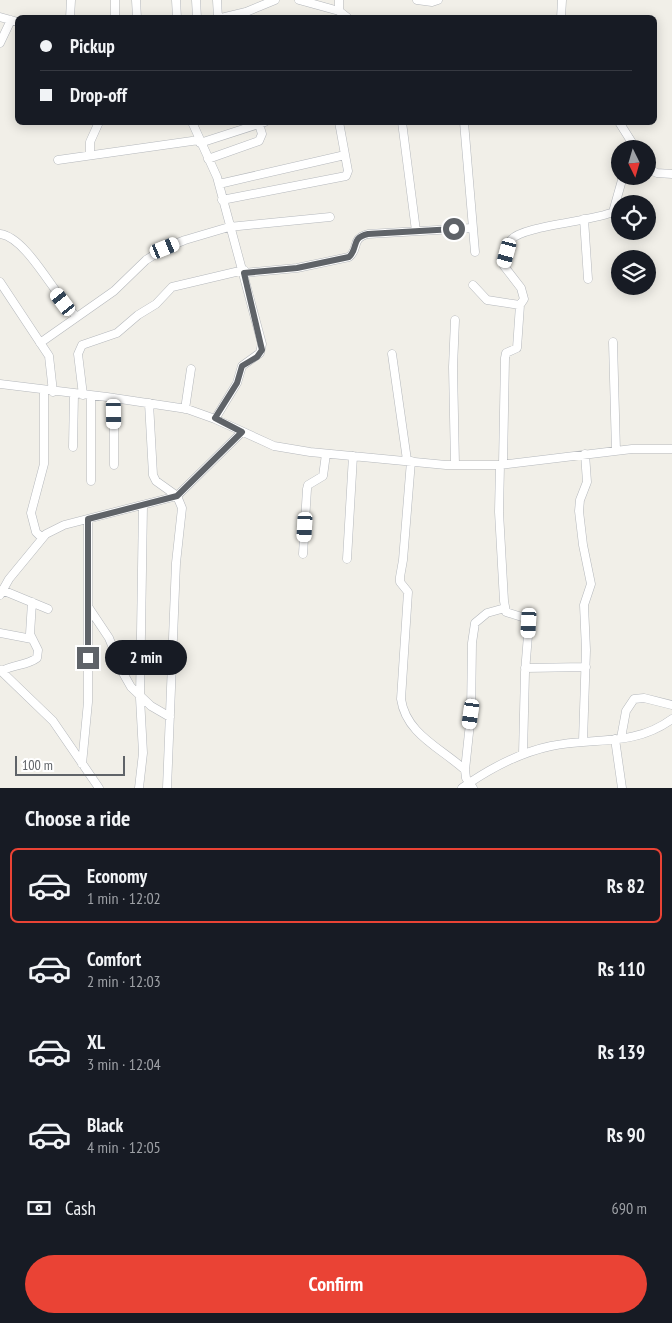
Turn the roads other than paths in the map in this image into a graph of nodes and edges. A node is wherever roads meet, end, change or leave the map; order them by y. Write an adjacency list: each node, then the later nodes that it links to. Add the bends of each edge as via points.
1 (71, 0): 14 (street)
2 (115, 0): 15 (street)
3 (136, 0): 16 (street)
4 (176, 0): 17 (street)
5 (196, 0): 18 (street)
6 (217, 0): 19 (street)
7 (275, 0): 20 (street)
8 (299, 0): 13 (street)
9 (340, 0): 13 (street)
10 (417, 0): 11 (street)
11 (438, 0)
12 (562, 0): 22 (street)
13 (338, 11): 21 (street)
14 (70, 15)
15 (115, 15)
16 (137, 15)
17 (177, 15)
18 (197, 15)
19 (219, 15)
20 (232, 15)
21 (344, 15)
22 (561, 15)
23 (0, 17): 24 (street)
24 (14, 21): 25 (street)
25 (0, 43)
26 (98, 125): 36 (street, via 90,142)
27 (193, 125): 35 (street)
28 (255, 125): 35 (street)
29 (262, 125): 38 (street, via 259,141)
30 (340, 125): 37 (street)
31 (402, 125): 49 (street)
32 (464, 125): 48 (street)
33 (621, 125): 34 (street)
34 (630, 140)
35 (200, 141): 36 (street); 38 (street)
36 (90, 155): 39 (street)
37 (345, 155): 42 (street); 44 (street, via 346,176)
38 (208, 159): 42 (street)
39 (58, 160)
40 (656, 173): 41 (street)
41 (672, 174)
42 (219, 184): 44 (street)
43 (621, 185): 46 (street, via 613,212)
44 (222, 200): 47 (street)
45 (330, 217): 47 (street)
46 (584, 219): 53 (street); 56 (street, via 514,236 510,240 504,266 524,294)
47 (229, 228): 52 (street); 57 (street, via 165,248 146,260 114,291)
48 (472, 228): 49 (street); 51 (street)
49 (416, 231): 52 (street, via 360,236 349,257 297,268)
50 (0, 234): 57 (street, via 7,235 30,256)
51 (475, 252)
52 (244, 272): 67 (street, via 172,287 156,304 117,333 82,345 78,354); 71 (street, via 262,350 242,366 237,383)
53 (588, 278)
54 (0, 282): 59 (street)
55 (473, 286): 56 (street, via 487,300)
56 (520, 305): 81 (street, via 517,348 506,353 505,358)
57 (76, 316): 59 (street)
58 (455, 320): 80 (street)
59 (40, 342): 65 (street, via 51,362)
60 (613, 342): 75 (street)
61 (392, 354): 79 (street)
62 (191, 370): 70 (street)
63 (0, 384): 64 (street)
64 (44, 391): 65 (street); 87 (street, via 44,464 31,513 36,532)
65 (54, 392): 66 (street)
66 (74, 394): 67 (street); 73 (street)
67 (87, 395): 68 (street); 83 (street)
68 (114, 398): 69 (street); 82 (street)
69 (149, 403): 70 (street); 84 (street, via 153,475 156,481)
70 (185, 409): 71 (street)
71 (215, 418): 72 (street)
72 (242, 432): 76 (street, via 274,446); 84 (street)
73 (73, 447)
74 (672, 449): 75 (street)
75 (616, 451): 77 (street)
76 (326, 454): 78 (street); 88 (street, via 323,476 307,489)
77 (585, 454): 81 (street); 97 (street, via 587,482 580,500 580,511 591,584 584,605)
78 (353, 456): 79 (street); 89 (street)
79 (409, 460): 80 (street); 108 (street, via 400,578 408,592 402,711 412,727)
80 (455, 464): 81 (street)
81 (501, 464): 93 (street, via 501,557)
82 (114, 465)
83 (91, 481)
84 (177, 496): 85 (street); 102 (street, via 182,508 176,563)
85 (143, 505): 86 (street); 100 (street)
86 (88, 519): 87 (street, via 54,529); 92 (street)
87 (41, 537): 90 (street)
88 (303, 554)
89 (347, 559)
90 (1, 592): 91 (street)
91 (32, 602): 94 (street); 96 (street)
92 (88, 606): 100 (street, via 110,638 123,673); 107 (street, via 88,702)
93 (505, 608): 98 (street, via 509,613 528,620); 108 (street, via 486,613 475,623 471,714)
94 (48, 609)
95 (0, 632): 96 (street)
96 (32, 639): 99 (street, via 38,650 37,658 27,664 15,664)
97 (586, 667): 98 (street); 105 (street)
98 (525, 668): 106 (street)
99 (2, 674): 107 (street, via 44,711)
100 (140, 698): 102 (street); 111 (street, via 143,753)
101 (672, 706): 104 (street, via 644,698 634,699 626,711)
102 (170, 717): 112 (street)
103 (672, 719): 104 (street, via 652,732)
104 (618, 739): 105 (street); 114 (street)
105 (583, 741): 106 (street)
106 (523, 754): 109 (street)
107 (82, 764): 110 (street)
108 (464, 770): 109 (street)
109 (471, 786): 113 (street)
110 (98, 788)
111 (140, 788)
112 (166, 788)
113 (462, 788)
114 (622, 788)

